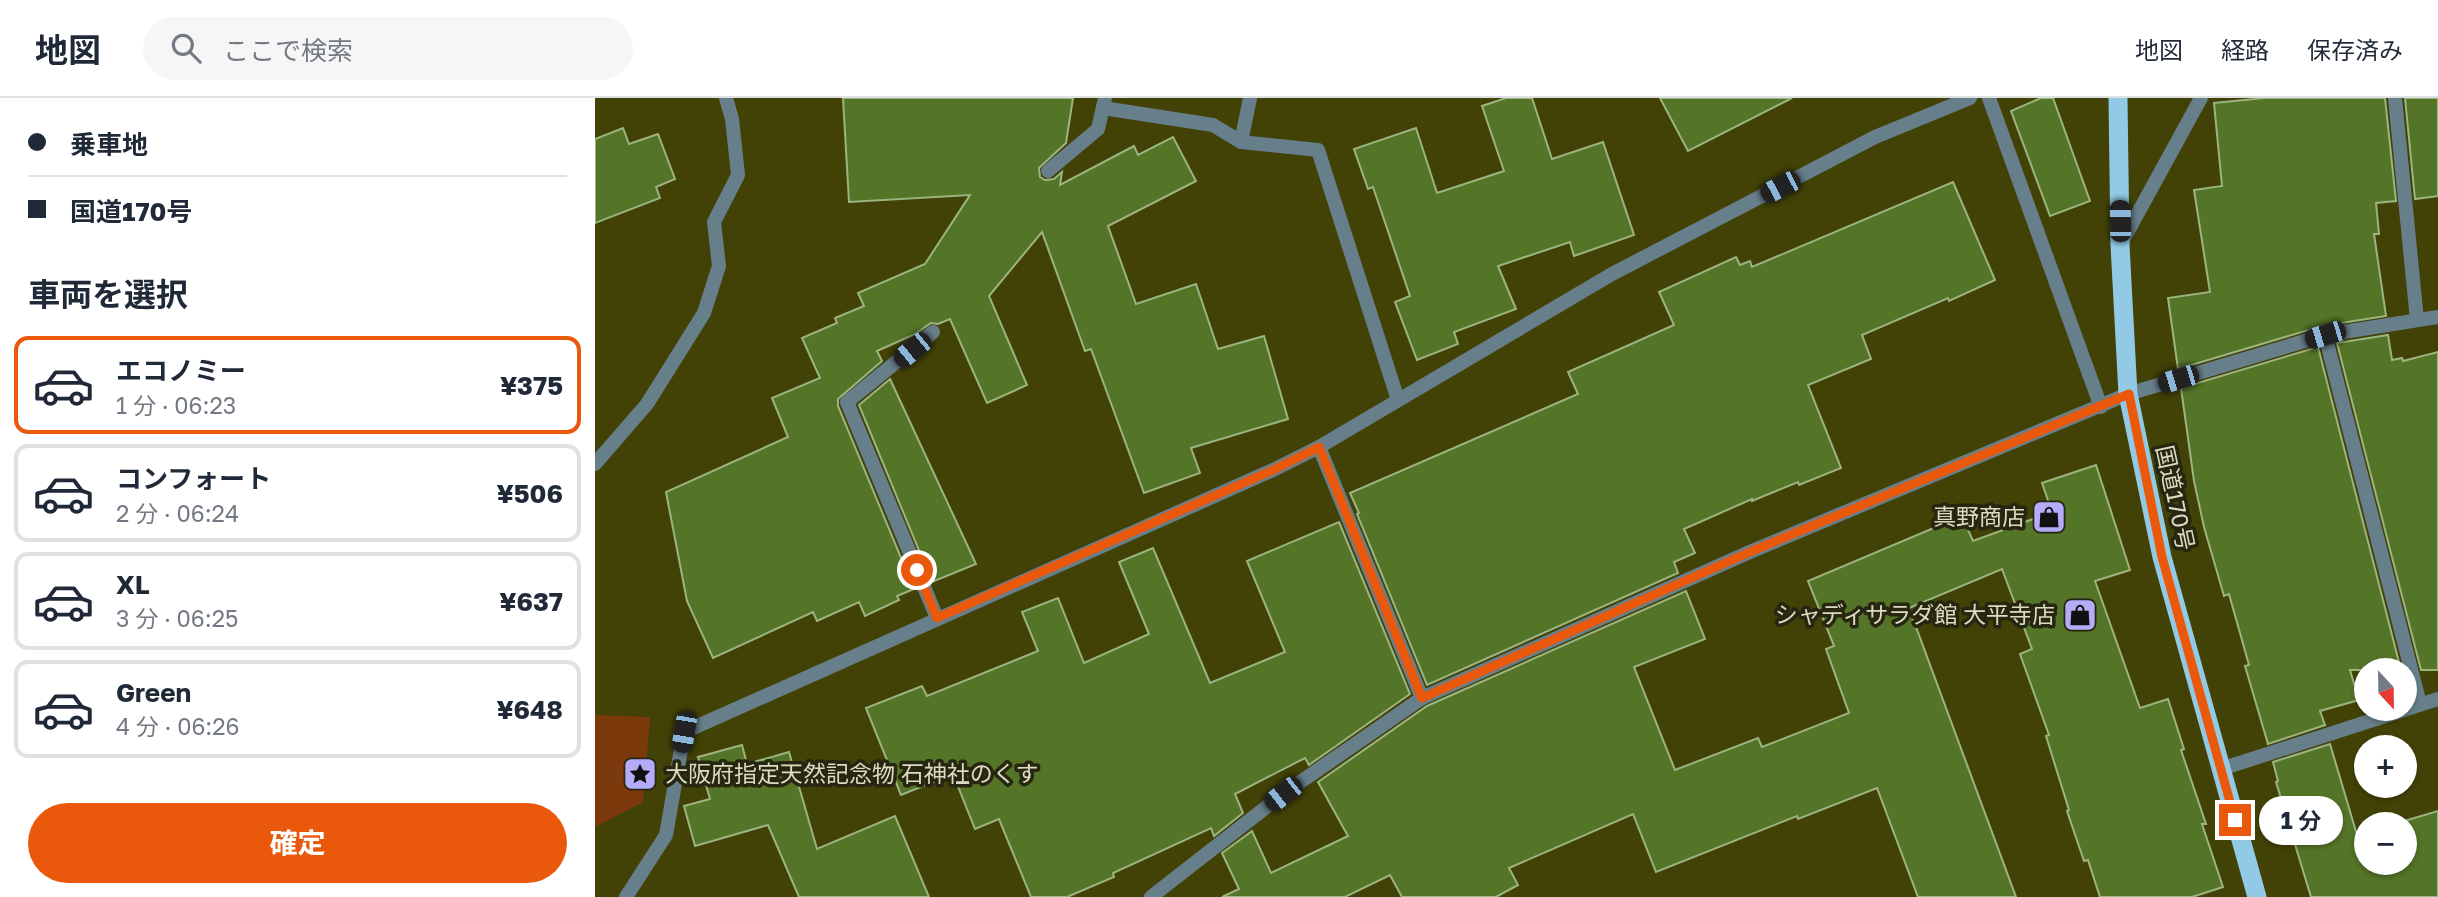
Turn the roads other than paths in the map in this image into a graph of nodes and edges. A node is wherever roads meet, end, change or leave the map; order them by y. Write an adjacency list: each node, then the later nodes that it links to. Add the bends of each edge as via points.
1 (726, 98): 20 (street, via 738,175 714,222 719,267 704,313 647,404)
2 (1250, 98): 9 (street)
3 (1971, 98): 17 (street, via 1875,137 1624,268)
4 (1989, 98): 18 (street)
5 (2118, 98): 11 (highway, 国道170号)
6 (2201, 98): 11 (street)
7 (2395, 98): 13 (street)
8 (1104, 103): 9 (street, via 1213,125); 10 (street, via 1098,129)
9 (1241, 142): 17 (street, via 1318,150)
10 (1048, 171)
11 (2120, 245): 16 (highway, 国道170号)
12 (2438, 317): 13 (street)
13 (2417, 320): 15 (street)
14 (933, 332): 21 (street, via 847,402)
15 (2325, 335): 16 (street); 24 (street)
16 (2129, 394): 18 (street); 25 (highway, 国道170号, via 2162,557)
17 (1398, 400): 19 (street)
18 (2101, 407): 22 (street, via 1752,551)
19 (1319, 447): 21 (street); 22 (street)
20 (595, 464)
21 (937, 618): 26 (street, via 684,732 666,835)
22 (1422, 698): 27 (street, via 1283,794)
23 (2438, 699): 24 (street)
24 (2420, 704): 25 (street)
25 (2221, 769): 28 (highway, 国道170号)
26 (626, 897)
27 (1151, 897)
28 (2257, 897)

